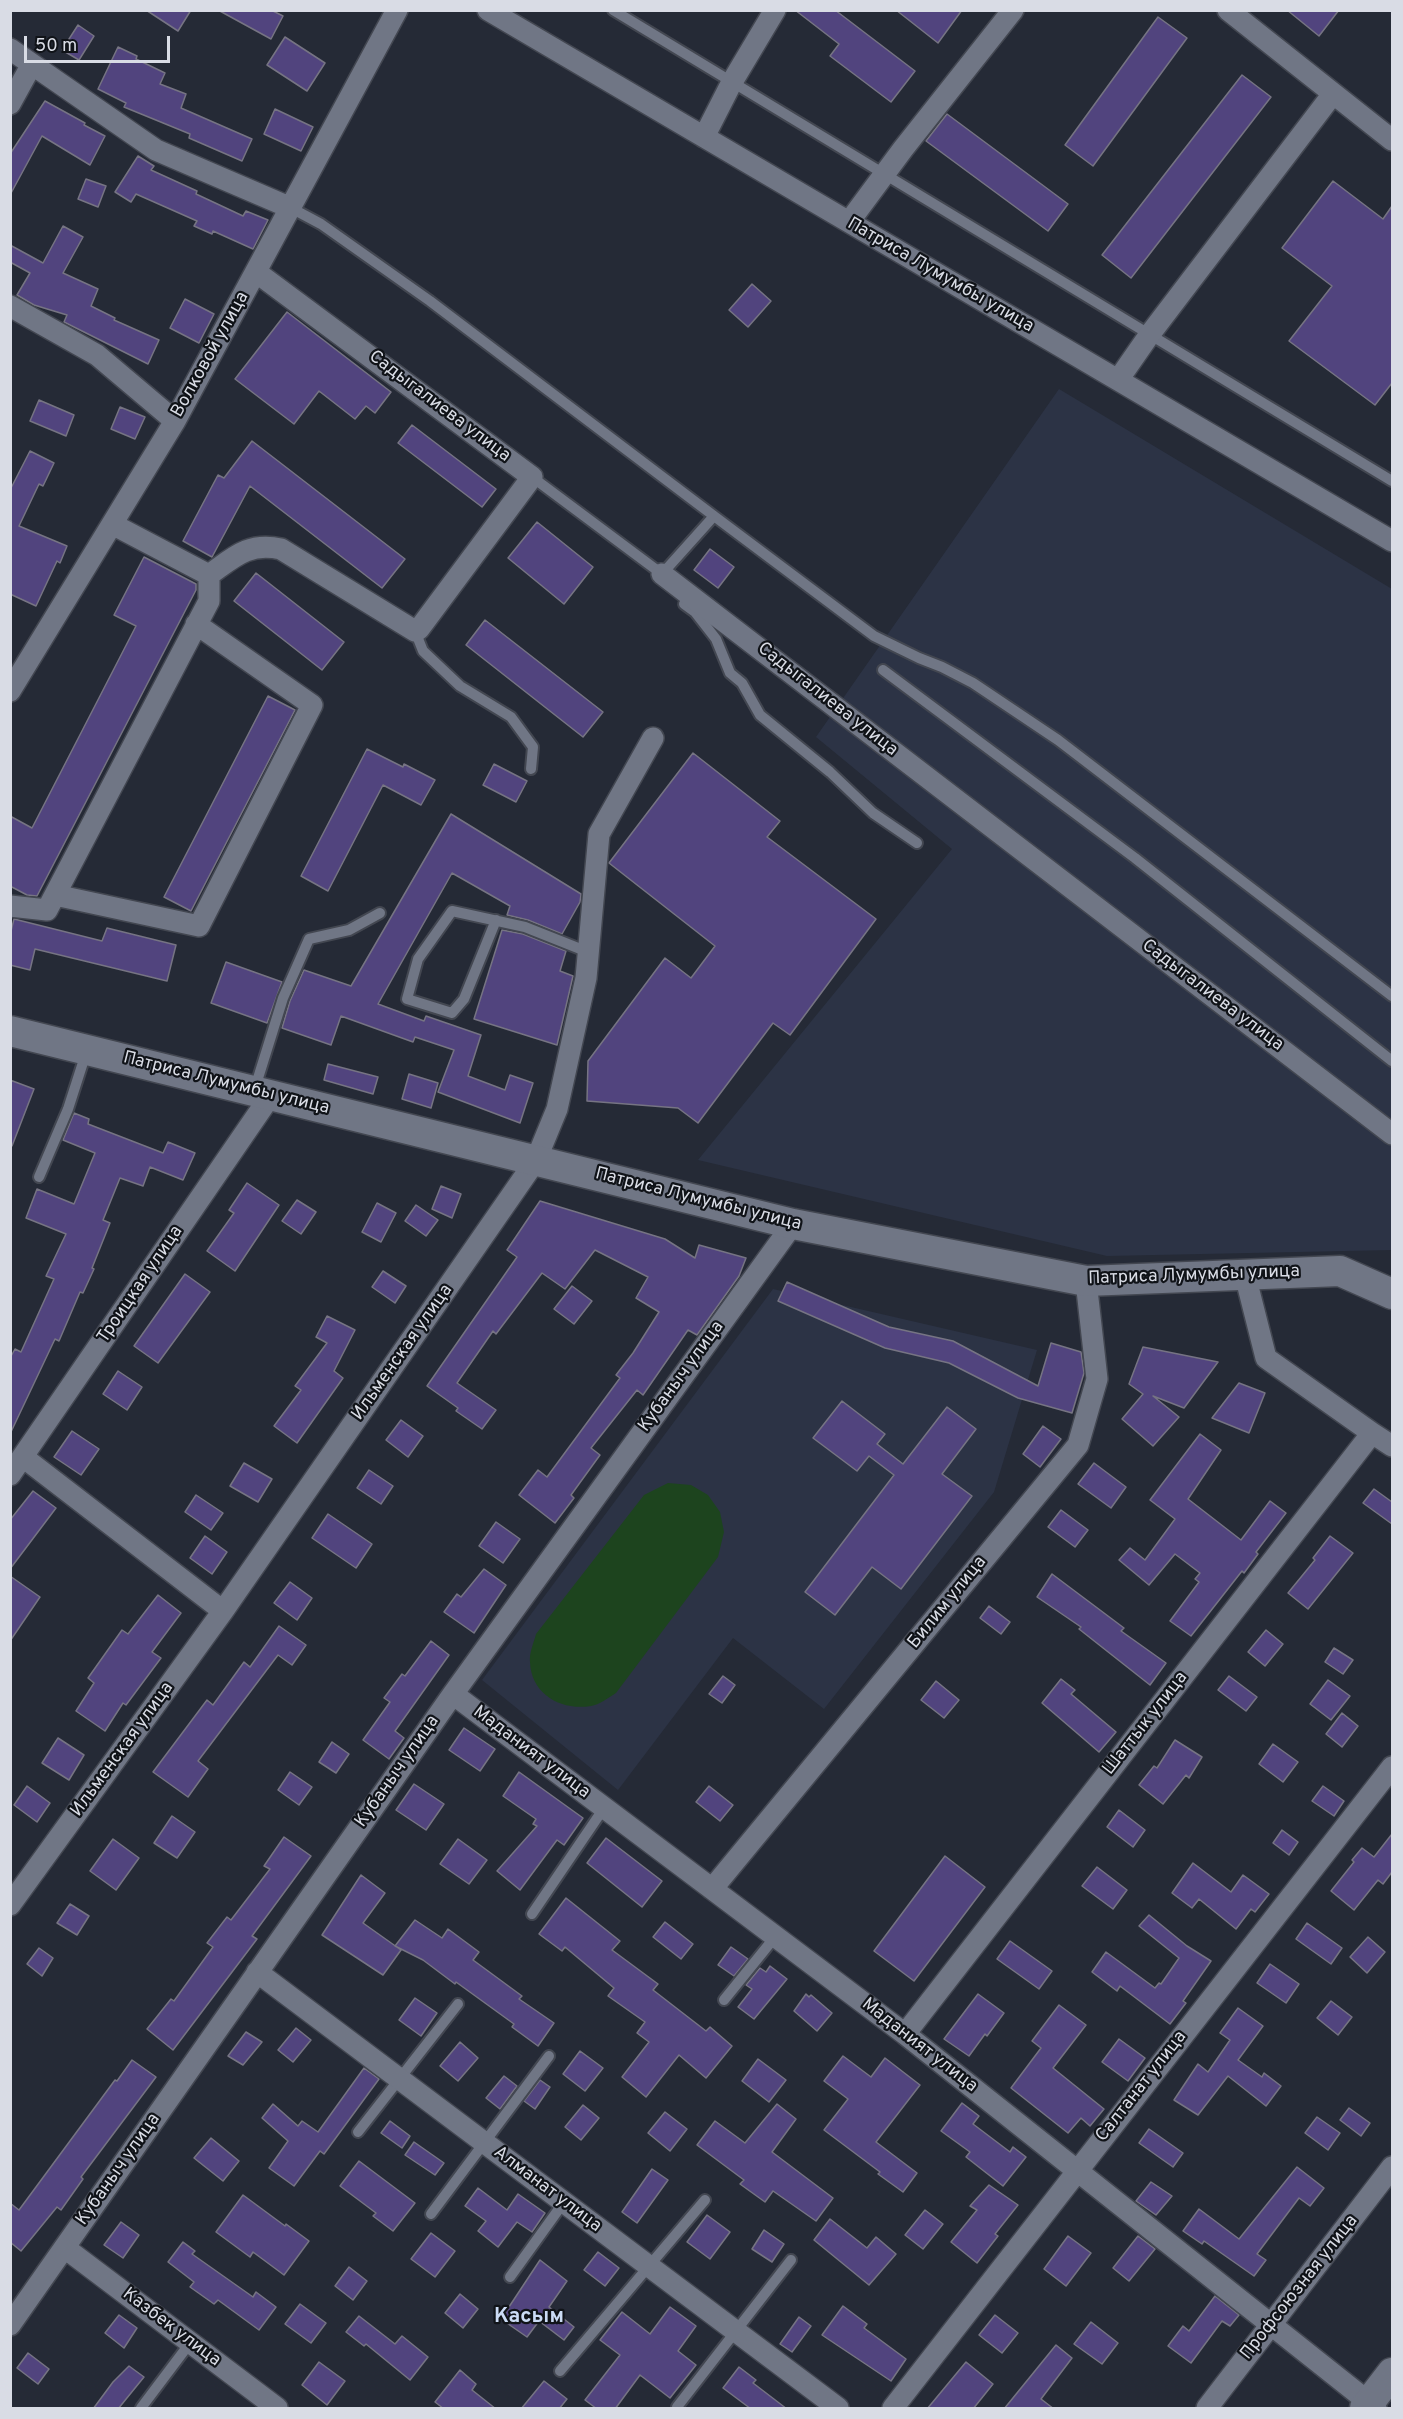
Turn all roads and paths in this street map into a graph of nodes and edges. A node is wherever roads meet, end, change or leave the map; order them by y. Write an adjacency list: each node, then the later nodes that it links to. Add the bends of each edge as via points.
1 (397, 10): 15 (street, Волковой улица)
2 (488, 10): 12 (street, Патриса Лумумбы улица)
3 (613, 10): 9 (lane)
4 (775, 10): 9 (street)
5 (1013, 10): 14 (street)
6 (1238, 14): 10 (street)
7 (10, 49): 8 (street)
8 (32, 64): 11 (street); 15 (street, via 156,150)
9 (732, 82): 12 (street); 14 (lane)
10 (1332, 95): 13 (street); 19 (street)
11 (10, 104)
12 (704, 137): 16 (street, Патриса Лумумбы улица)
13 (1392, 140)
14 (884, 175): 16 (street); 19 (lane)
15 (291, 208): 17 (street, Волковой улица); 24 (lane, via 321,224 430,301)
16 (849, 222): 20 (street, Патриса Лумумбы улица)
17 (256, 272): 21 (street, Волковой улица); 22 (street, Садыгалиева улица)
18 (10, 306): 21 (street, via 97,356)
19 (1150, 334): 20 (street); 23 (lane)
20 (1118, 380): 26 (street, Патриса Лумумбы улица)
21 (175, 421): 25 (street, Волковой улица)
22 (532, 477): 27 (lane, Садыгалиева улица); 30 (street)
23 (1392, 481)
24 (714, 516): 27 (lane); 41 (lane, via 873,636 973,683 1058,740)
25 (112, 524): 28 (street); 32 (street, Волковой улица)
26 (1392, 541)
27 (662, 574): 35 (lane, via 669,592 695,612 716,639 730,673 742,683 760,715 873,813); 46 (street, Садыгалиева улица)
28 (208, 575): 29 (street, via 208,601); 30 (street, via 245,550 265,546 281,549)
29 (196, 624): 36 (street); 36 (street, via 312,705 199,926)
30 (415, 631): 34 (lane, via 423,651 460,686 511,717 533,747)
31 (883, 670): 44 (lane, via 1073,810)
32 (10, 692)
33 (653, 738): 40 (street, Ильменская улица, via 599,834)
34 (531, 769)
35 (917, 843)
36 (55, 895): 37 (street, via 48,910)
37 (10, 906)
38 (380, 913): 45 (lane, via 349,930 309,939 283,998)
39 (496, 920): 39 (lane, via 464,999 452,1013 406,999 418,959 453,911); 40 (lane)
40 (588, 952): 47 (street, Ильменская улица, via 586,978 557,1109)
41 (1392, 996)
42 (10, 1031): 43 (street, Патриса Лумумбы улица)
43 (87, 1050): 45 (street, Патриса Лумумбы улица); 48 (lane, via 68,1109)
44 (1392, 1061)
45 (262, 1093): 47 (street, Патриса Лумумбы улица); 55 (street, Троицкая улица)
46 (1392, 1134)
47 (536, 1160): 49 (street, Патриса Лумумбы улица); 57 (street, Ильменская улица)
48 (39, 1177)
49 (793, 1224): 51 (street, Патриса Лумумбы улица); 58 (street, Кубаныч улица)
50 (1245, 1275): 51 (street, Патриса Лумумбы улица); 52 (street, Патриса Лумумбы улица, via 1340,1271); 53 (street, via 1266,1358)
51 (1086, 1281): 61 (street, Билим улица, via 1097,1379 1078,1445)
52 (1392, 1294)
53 (1372, 1433): 54 (street); 68 (street, Шаттык улица)
54 (1392, 1446)
55 (23, 1457): 56 (street, Троицкая улица); 57 (street)
56 (10, 1474)
57 (223, 1611): 62 (street, Ильменская улица)
58 (453, 1695): 60 (street, Маданият улица); 65 (street, Кубаныч улица)
59 (1392, 1767): 74 (street, Салтанат улица)
60 (604, 1808): 61 (street, Маданият улица); 63 (lane)
61 (712, 1889): 64 (street, Маданият улица)
62 (10, 1905)
63 (532, 1914)
64 (775, 1936): 66 (lane); 68 (street, Маданият улица)
65 (257, 1972): 70 (street, Алманат улица); 78 (street, Кубаныч улица)
66 (724, 2000)
67 (458, 2004): 70 (lane)
68 (905, 2034): 74 (street, Маданият улица)
69 (549, 2056): 72 (lane)
70 (400, 2080): 71 (lane); 72 (street, Алманат улица)
71 (358, 2132)
72 (484, 2142): 76 (street, Алманат улица); 77 (lane)
73 (1392, 2167): 83 (street, Профсоюзная улица)
74 (1077, 2171): 83 (street, Маданият улица); 93 (street, Салтанат улица)
75 (705, 2200): 80 (lane)
76 (564, 2202): 80 (street, Алманат улица); 81 (lane)
77 (431, 2214)
78 (65, 2248): 82 (street, Кубаныч улица); 85 (street, Казбек улица)
79 (791, 2260): 84 (lane)
80 (649, 2267): 84 (street, Алманат улица); 86 (lane)
81 (510, 2277)
82 (10, 2325)
83 (1270, 2325): 88 (street, Маданият улица); 94 (street, Профсоюзная улица)
84 (737, 2332): 90 (lane); 92 (street, Алманат улица)
85 (190, 2343): 89 (lane); 91 (street, Казбек улица)
86 (560, 2371)
87 (1392, 2373): 88 (street)
88 (1370, 2407)
89 (141, 2408)
90 (677, 2408)
91 (278, 2409)
92 (838, 2409)
93 (893, 2409)
94 (1207, 2409)

